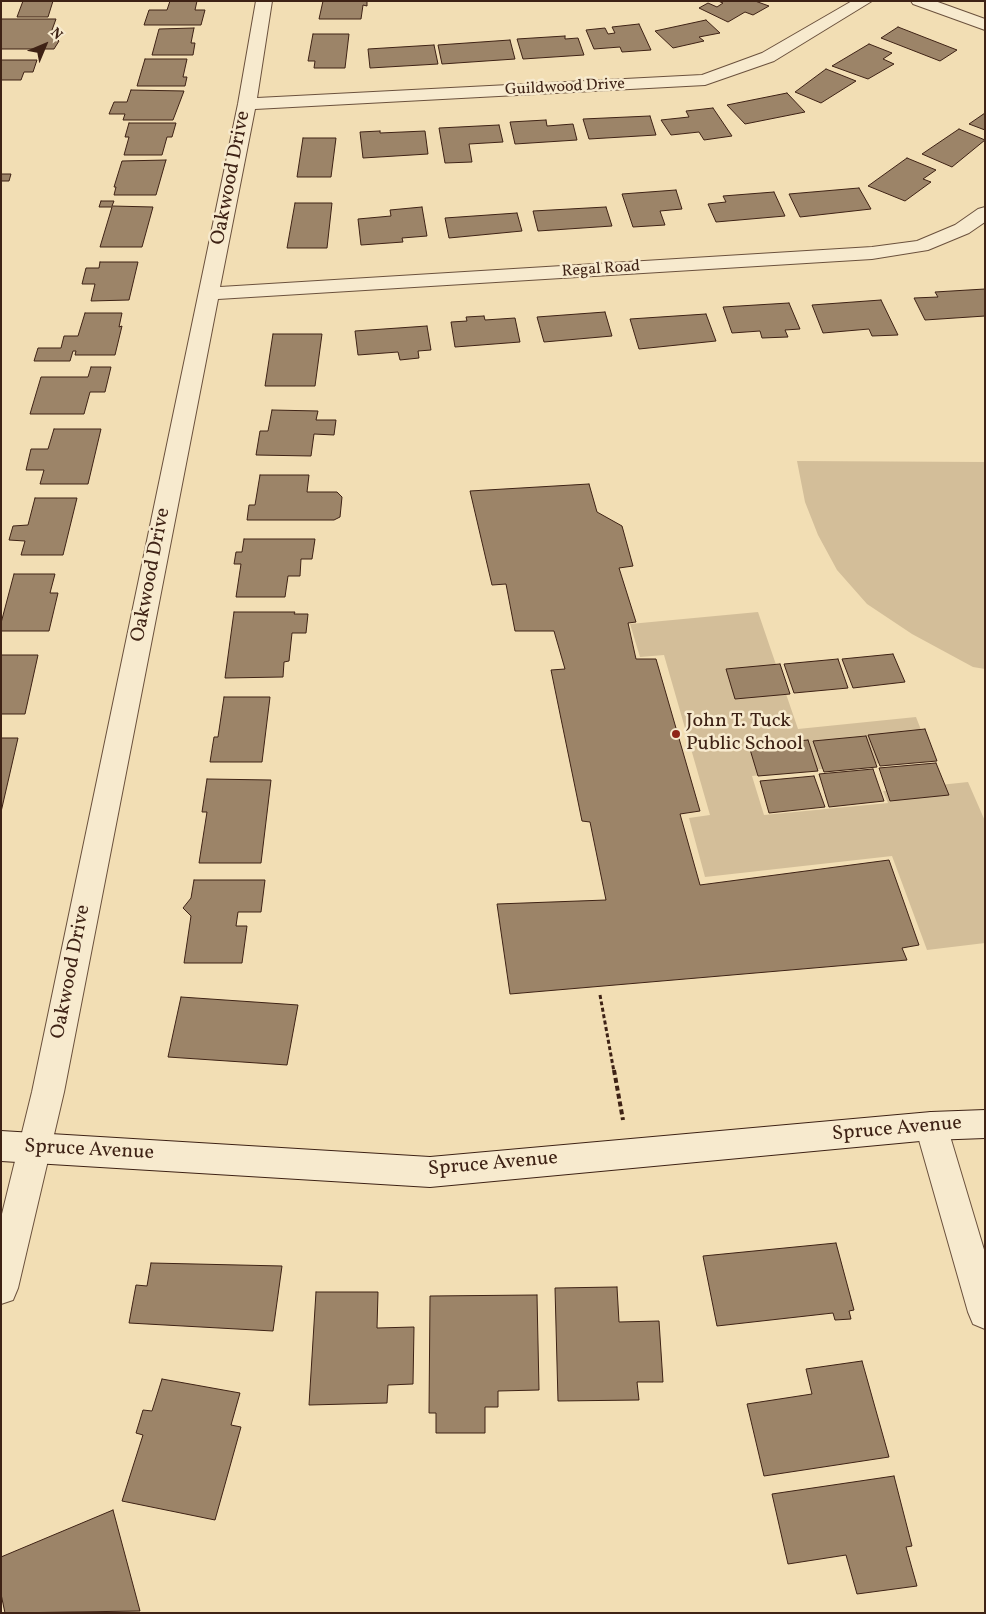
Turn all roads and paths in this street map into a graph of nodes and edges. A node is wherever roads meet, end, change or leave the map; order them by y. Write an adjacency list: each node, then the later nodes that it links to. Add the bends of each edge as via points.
1 (264, 1): 5 (street, Oakwood Drive)
2 (864, 1): 5 (street, Guildwood Drive, via 768,58 705,80)
3 (919, 1): 4 (street)
4 (985, 25)
5 (247, 104): 7 (street, Oakwood Drive)
6 (985, 213): 7 (street, Regal Road, via 962,229 921,246 872,252)
7 (208, 294): 12 (street, Oakwood Drive)
8 (600, 995): 13 (path)
9 (985, 1124): 10 (street, Spruce Avenue)
10 (931, 1126): 13 (street, Spruce Avenue); 15 (street)
11 (1, 1146): 12 (street, Spruce Avenue)
12 (37, 1147): 13 (street, Spruce Avenue, via 430,1172); 14 (street, Oakwood Drive)
13 (629, 1153)
14 (1, 1288)
15 (985, 1312)

